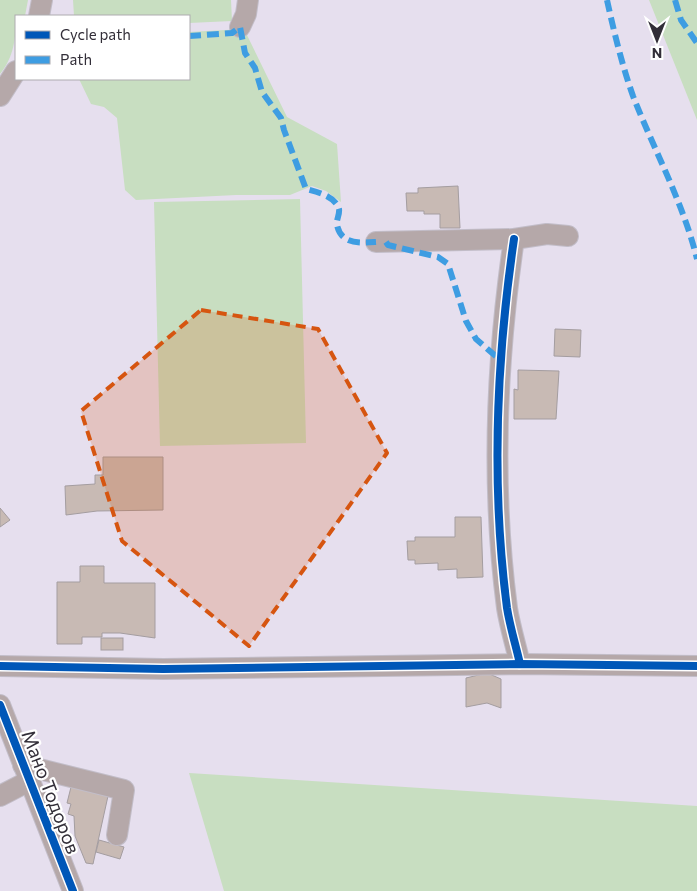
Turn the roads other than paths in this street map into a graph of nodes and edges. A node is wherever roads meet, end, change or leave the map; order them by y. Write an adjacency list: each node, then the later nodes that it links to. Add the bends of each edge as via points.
1 (42, 0): 3 (street)
2 (248, 0): 4 (street)
3 (39, 15)
4 (240, 27)
5 (15, 73): 6 (street)
6 (0, 96)
7 (568, 236): 8 (street, via 547,234)
8 (514, 239): 9 (street); 10 (street, via 503,313 496,444 507,610)
9 (376, 242)
10 (520, 664): 11 (street, via 302,668); 12 (street)
11 (0, 666)
12 (697, 666)
13 (0, 705): 14 (street, Мано Тодоров)
14 (26, 773): 15 (street); 16 (street, via 124,790); 17 (street, Мано Тодоров)
15 (0, 796)
16 (117, 835)
17 (73, 891)

